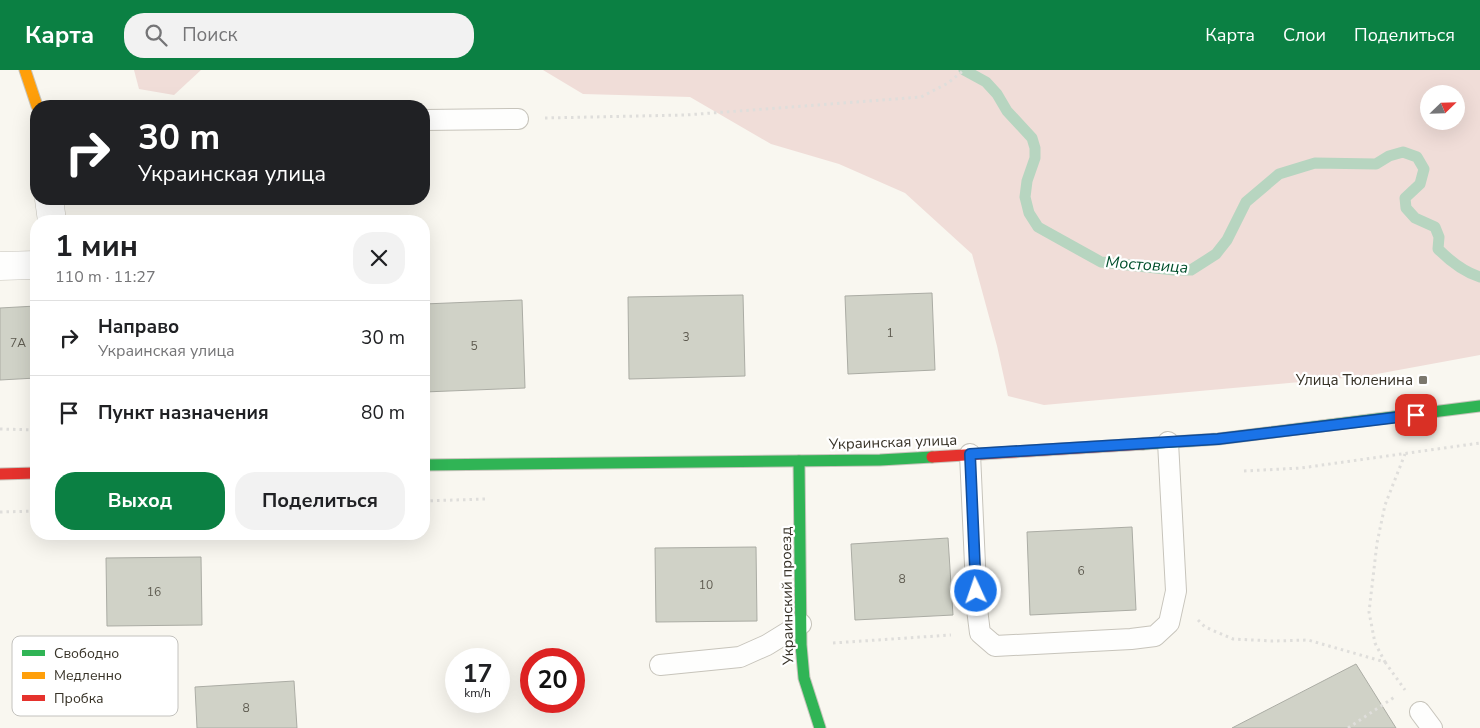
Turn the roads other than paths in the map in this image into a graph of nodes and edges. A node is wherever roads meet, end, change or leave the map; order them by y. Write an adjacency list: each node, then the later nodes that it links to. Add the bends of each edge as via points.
1 (24, 70): 2 (main road)
2 (35, 100)
3 (518, 119): 4 (lane)
4 (430, 120)
5 (30, 265): 6 (street)
6 (0, 266)
7 (1480, 406): 8 (main road, Украинская улица, via 1218,439)
8 (1168, 442): 9 (main road, Украинская улица); 9 (lane, via 1176,591 1169,623 1155,636 1131,639 996,646 980,633)
9 (970, 454): 10 (main road, Украинская улица)
10 (799, 461): 11 (main road, Украинская улица); 14 (main road, Украинский проезд)
11 (430, 465)
12 (30, 473): 13 (main road)
13 (0, 474)
14 (801, 624): 15 (lane, via 740,657); 16 (main road, Украинский проезд, via 804,678)
15 (660, 665)
16 (820, 728)

